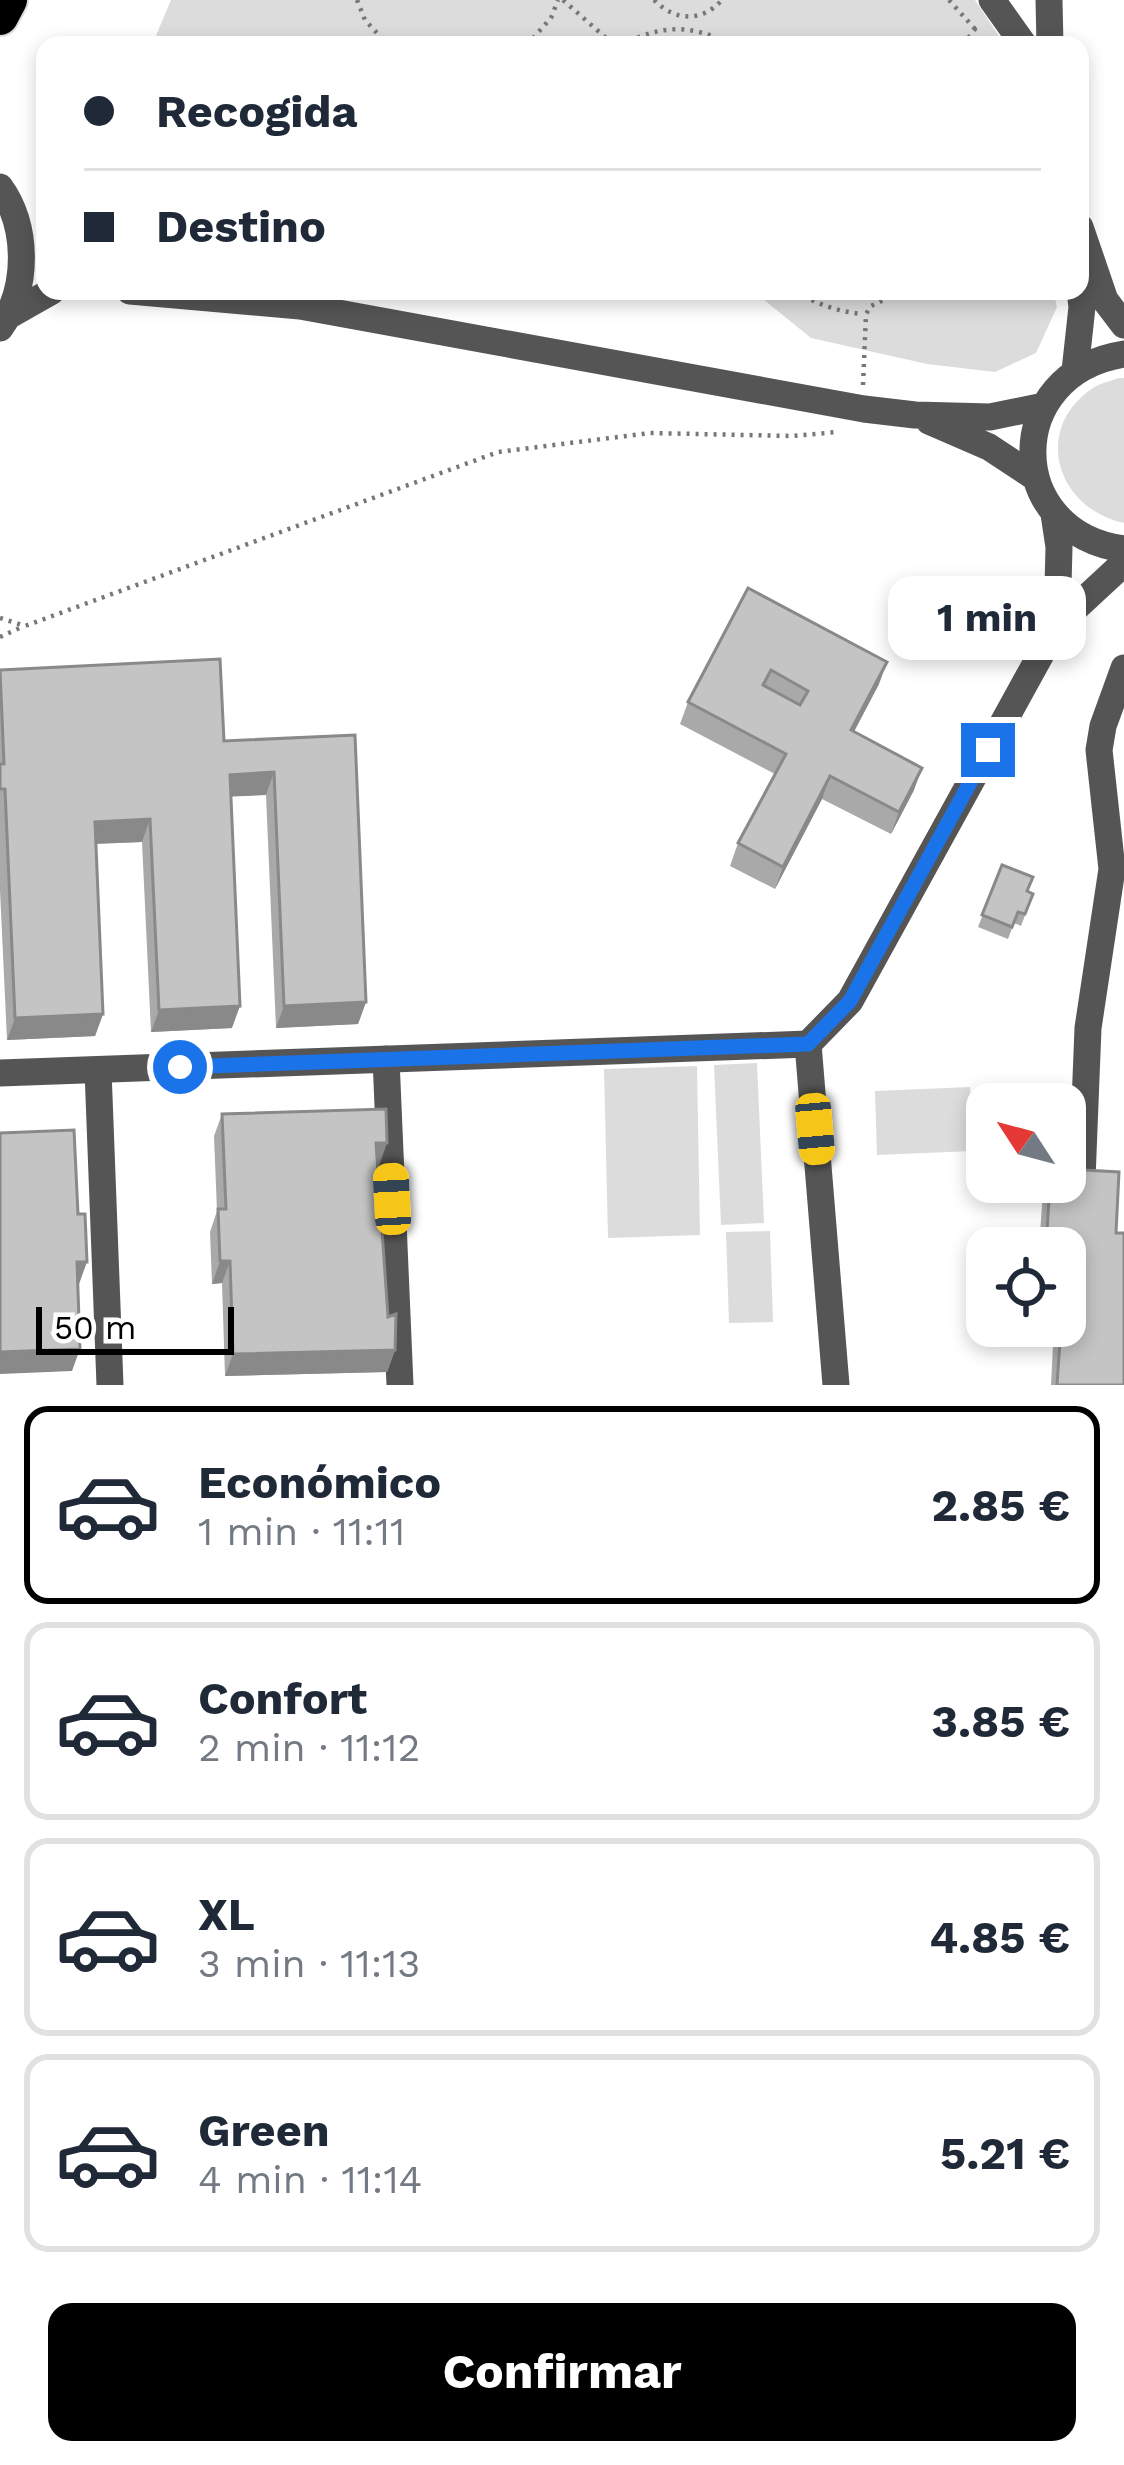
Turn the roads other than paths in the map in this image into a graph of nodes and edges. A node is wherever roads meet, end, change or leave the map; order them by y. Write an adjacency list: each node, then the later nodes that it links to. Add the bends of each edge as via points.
1 (9, 0): 4 (highway)
2 (992, 0): 5 (street)
3 (1049, 0): 6 (street)
4 (0, 17)
5 (1018, 36)
6 (1050, 36)
7 (0, 187): 8 (street)
8 (32, 231): 15 (street)
9 (1089, 253): 16 (street)
10 (38, 300): 15 (street)
11 (232, 300): 14 (street)
12 (279, 300): 14 (street)
13 (1081, 300): 18 (street)
14 (300, 306): 20 (street)
15 (4, 322)
16 (1124, 325)
17 (1124, 354): 18 (street)
18 (1075, 371): 19 (street)
19 (1044, 406): 20 (street, via 990,417); 21 (street, via 1033,442)
20 (915, 415): 21 (street, via 988,446)
21 (1036, 478): 22 (street)
22 (1054, 514): 23 (street, via 1084,539); 25 (street)
23 (1124, 549)
24 (1124, 563): 25 (street)
25 (1058, 625): 28 (street, via 850,1001)
26 (1124, 668): 27 (street)
27 (1113, 724): 32 (street, via 1099,750 1112,868)
28 (808, 1044): 29 (street); 35 (street)
29 (386, 1059): 30 (street); 34 (street)
30 (98, 1070): 31 (street); 33 (street)
31 (0, 1073)
32 (1086, 1083)
33 (110, 1385)
34 (400, 1385)
35 (836, 1385)

